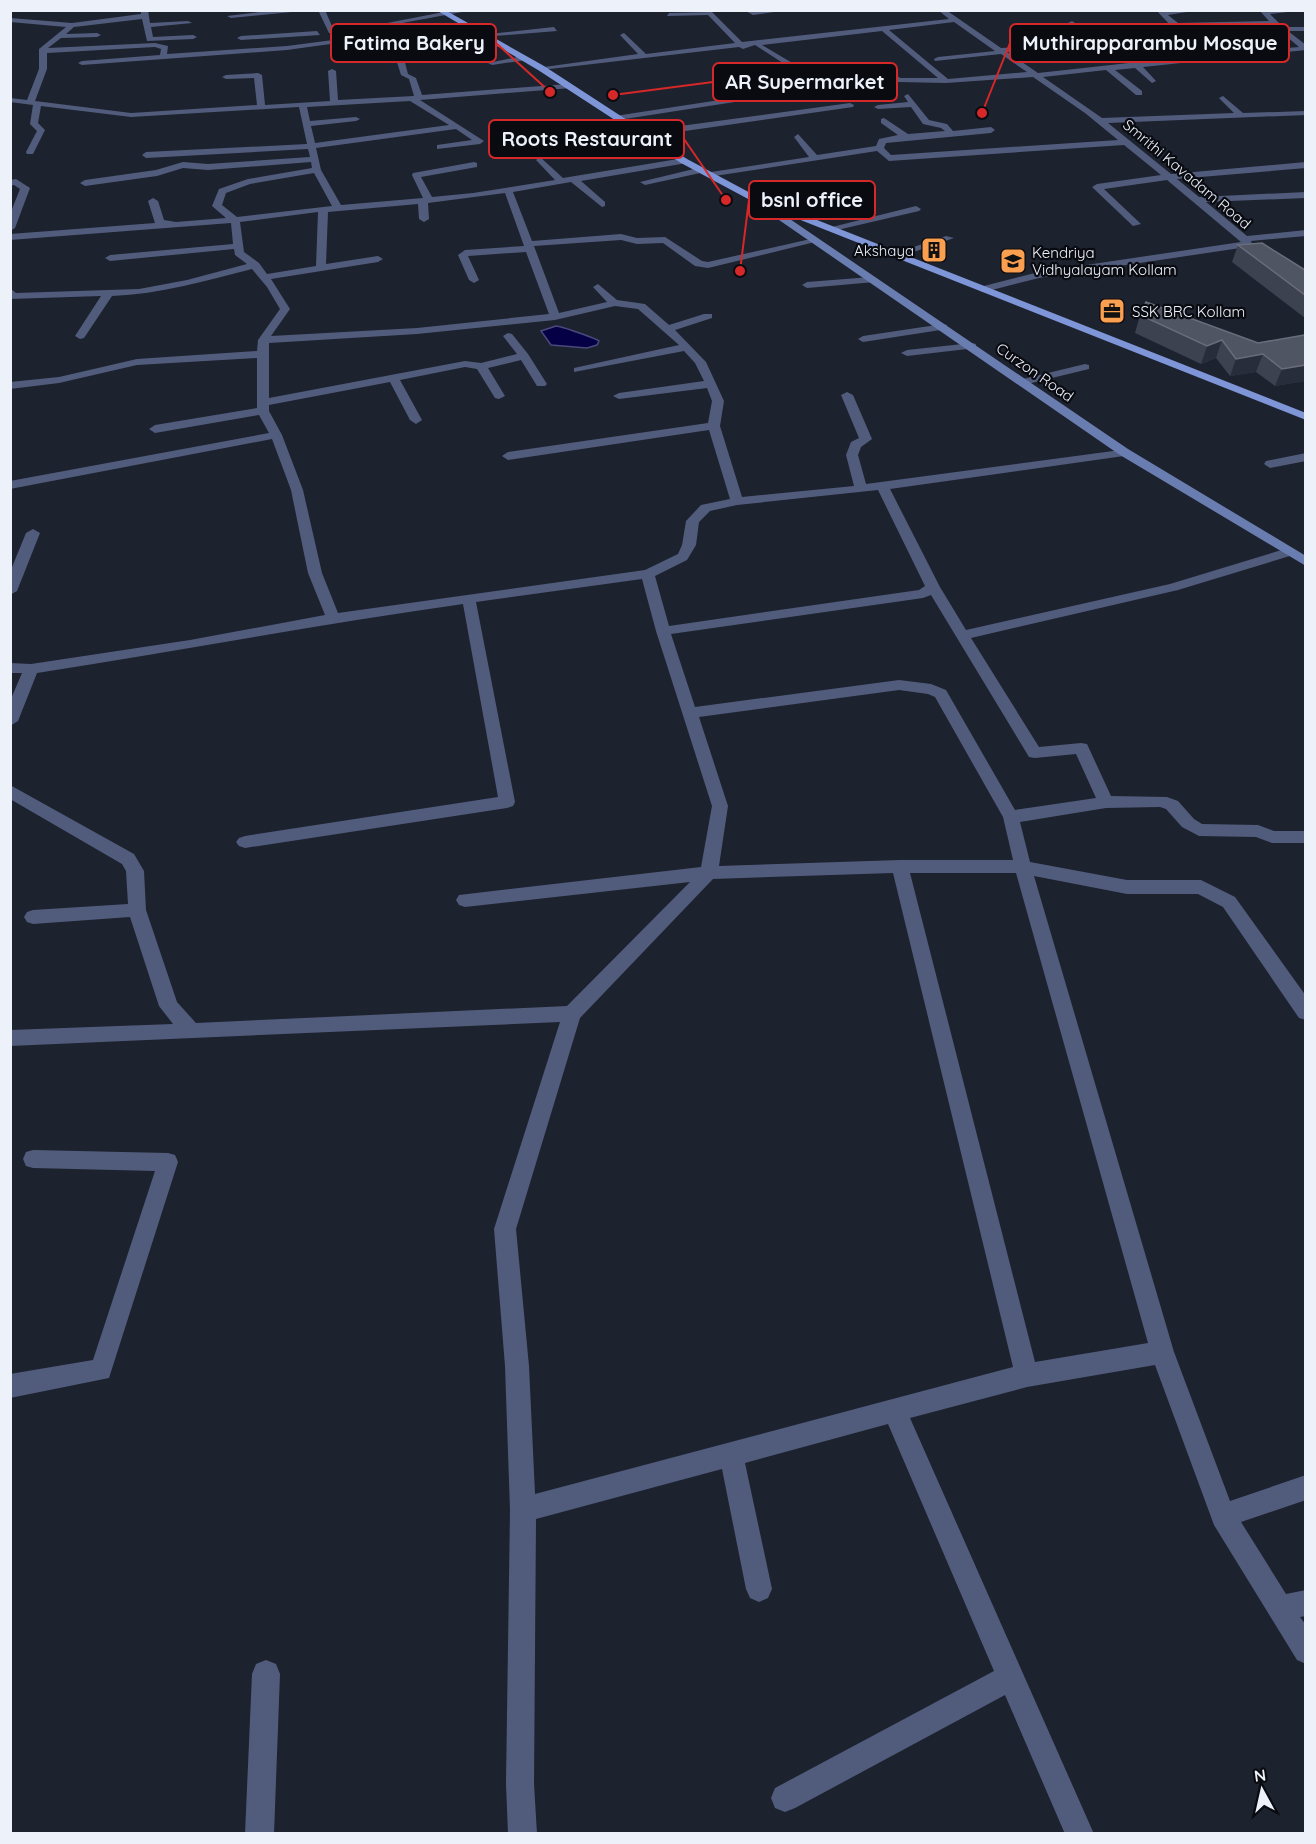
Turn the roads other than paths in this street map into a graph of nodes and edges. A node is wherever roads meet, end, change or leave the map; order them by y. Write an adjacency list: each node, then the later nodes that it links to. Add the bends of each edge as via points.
1 (309, 10): 15 (street)
2 (321, 10): 33 (street)
3 (470, 10): 10 (street)
4 (747, 10): 5 (street)
5 (785, 10)
6 (941, 10): 17 (street, Smrithi Kavadam Road)
7 (1196, 10): 11 (street)
8 (1303, 10): 9 (street)
9 (1263, 11): 27 (street)
10 (442, 12): 23 (main road); 26 (street)
11 (1161, 12): 25 (street)
12 (145, 13): 21 (street); 22 (street)
13 (669, 15): 48 (street, via 710,13)
14 (1215, 15): 20 (street)
15 (231, 16)
16 (10, 20): 21 (street)
17 (955, 21): 24 (street); 53 (street, Smrithi Kavadam Road)
18 (188, 23): 22 (street)
19 (1072, 23): 32 (street)
20 (1230, 24): 25 (street); 27 (street)
21 (72, 25): 40 (street)
22 (147, 25): 43 (street)
23 (464, 25): 39 (main road); 47 (street)
24 (920, 25): 29 (street); 36 (street)
25 (1175, 25): 56 (street)
26 (374, 26)
27 (1278, 26): 30 (street); 51 (street)
28 (554, 29): 39 (street)
29 (884, 29): 45 (street); 73 (street)
30 (1305, 29)
31 (342, 30): 33 (street)
32 (1083, 30): 34 (street); 46 (street)
33 (332, 31): 35 (street)
34 (1050, 33)
35 (302, 34): 42 (street); 47 (street)
36 (934, 34)
37 (97, 35): 40 (street)
38 (624, 35): 55 (street)
39 (483, 36): 44 (main road)
40 (55, 37): 52 (street)
41 (193, 37): 43 (street)
42 (241, 38)
43 (152, 42): 52 (street); 57 (street, via 165,48)
44 (498, 44): 58 (main road); 81 (street, via 398,57 405,75 412,78)
45 (759, 45): 48 (street); 77 (street)
46 (1106, 45): 50 (street); 65 (street)
47 (306, 46): 57 (street)
48 (743, 46): 55 (street)
49 (1047, 48): 53 (street)
50 (1068, 48)
51 (1303, 48): 56 (street)
52 (43, 51): 84 (street, via 43,69)
53 (1002, 51): 59 (street); 70 (street, Smrithi Kavadam Road)
54 (1173, 53): 60 (street)
55 (644, 56): 66 (street)
56 (1219, 57): 60 (street)
57 (163, 58): 61 (street)
58 (523, 58): 62 (street); 66 (main road)
59 (938, 59)
60 (1189, 60): 65 (street)
61 (82, 63)
62 (492, 63)
63 (1042, 63): 69 (street)
64 (879, 65): 73 (street, via 898,80)
65 (1137, 65): 67 (street); 74 (street)
66 (541, 68): 78 (main road)
67 (1108, 68): 69 (street); 79 (street)
68 (332, 71): 85 (street)
69 (1059, 73): 70 (street)
70 (1037, 75): 73 (street); 96 (street, Smrithi Kavadam Road)
71 (226, 77): 75 (street, via 258,75)
72 (860, 78): 77 (street)
73 (946, 81)
74 (1152, 81)
75 (259, 85): 76 (street); 89 (street)
76 (248, 86)
77 (825, 86): 93 (street)
78 (568, 87): 81 (street); 93 (main road)
79 (1139, 93)
80 (908, 96): 87 (street)
81 (415, 98): 85 (street); 98 (street, via 434,118)
82 (1223, 98): 92 (street)
83 (10, 100): 84 (street)
84 (34, 102): 89 (street, via 131,115); 109 (street, via 34,124 40,130)
85 (334, 102): 86 (street)
86 (302, 104): 89 (street); 97 (street)
87 (913, 104): 90 (street); 101 (street, via 926,122 944,126)
88 (850, 105): 100 (street)
89 (261, 107)
90 (878, 107)
91 (1305, 113): 92 (street)
92 (1241, 116): 96 (street)
93 (618, 118): 100 (main road)
94 (356, 119): 97 (street)
95 (884, 121): 103 (street)
96 (1101, 121): 104 (street, Smrithi Kavadam Road)
97 (308, 124): 105 (street)
98 (455, 127): 105 (street); 106 (street, via 480,141)
99 (991, 130): 101 (street)
100 (640, 132): 108 (street); 114 (main road)
101 (951, 133): 103 (street)
102 (798, 137): 111 (street)
103 (906, 137): 107 (street, via 882,141)
104 (1124, 141): 107 (street, via 889,158); 120 (street, Smrithi Kavadam Road)
105 (311, 146): 110 (street); 112 (street)
106 (440, 147)
107 (879, 148): 111 (street)
108 (520, 149)
109 (30, 152)
110 (146, 155)
111 (815, 158): 119 (street)
112 (315, 159): 117 (street); 125 (street, via 208,167 183,165 157,173)
113 (540, 160): 122 (street)
114 (684, 160): 118 (main road); 121 (street)
115 (474, 165): 129 (street, via 416,175)
116 (1305, 165): 120 (street)
117 (317, 170): 133 (street); 136 (street, via 248,182 222,191 218,206)
118 (702, 170): 119 (main road); 123 (street)
119 (711, 175): 128 (main road)
120 (1167, 177): 130 (street, Smrithi Kavadam Road); 138 (street, via 1097,187)
121 (573, 179): 122 (street); 132 (street)
122 (561, 181): 126 (street)
123 (645, 182)
124 (10, 183): 139 (street, via 25,188)
125 (86, 183)
126 (508, 190): 129 (street); 147 (street)
127 (1305, 195): 130 (street)
128 (753, 198): 140 (main road); 144 (main road, Curzon Road)
129 (426, 200): 133 (street); 137 (street)
130 (1195, 200): 145 (street, Smrithi Kavadam Road)
131 (153, 201): 136 (street, via 160,223)
132 (602, 204)
133 (338, 208): 135 (street)
134 (916, 209): 140 (street)
135 (323, 210): 136 (street); 154 (street)
136 (232, 219): 142 (street); 146 (street)
137 (424, 219)
138 (1136, 224)
139 (10, 228)
140 (833, 228): 150 (main road)
141 (1305, 233): 145 (street)
142 (10, 237)
143 (949, 238): 150 (street)
144 (812, 240): 147 (street, via 708,265 699,264 665,240 621,237); 157 (main road, Curzon Road)
145 (1246, 242): 149 (street); 160 (street, Smrithi Kavadam Road, via 1039,275)
146 (238, 245): 148 (street); 151 (street); 153 (street, via 239,254)
147 (527, 247): 156 (street, via 465,253); 165 (street)
148 (185, 248)
149 (1256, 252)
150 (898, 254): 160 (main road)
151 (110, 258)
152 (378, 259): 155 (street)
153 (255, 265): 155 (street); 162 (street, via 178,285)
154 (321, 265)
155 (265, 277): 171 (street, via 285,309)
156 (474, 280)
157 (871, 280): 158 (street); 166 (main road, Curzon Road)
158 (807, 285)
159 (598, 287): 163 (street)
160 (984, 289): 189 (main road)
161 (10, 291): 162 (street, via 13,296)
162 (108, 294): 168 (street)
163 (614, 303): 165 (street); 167 (street, via 641,306)
164 (708, 316): 167 (street)
165 (555, 317): 171 (street, via 417,331)
166 (943, 327): 170 (street); 172 (main road, Curzon Road)
167 (667, 329): 173 (street)
168 (80, 336)
169 (508, 336): 176 (street)
170 (863, 339)
171 (263, 340): 175 (street)
172 (972, 346): 174 (street); 181 (main road, Curzon Road)
173 (686, 347): 179 (street); 183 (street, via 700,362)
174 (907, 352)
175 (264, 354): 184 (street, via 137,362 59,380); 188 (street)
176 (524, 356): 177 (street); 182 (street)
177 (481, 366): 180 (street, via 465,364); 186 (street)
178 (1085, 367): 181 (street)
179 (578, 370)
180 (394, 379): 188 (street); 190 (street)
181 (1023, 382): 194 (main road, Curzon Road)
182 (541, 384)
183 (711, 384): 187 (street); 191 (street, via 718,401)
184 (10, 386)
185 (847, 395): 200 (street, via 866,439 855,445 852,455)
186 (499, 396)
187 (619, 396)
188 (262, 407): 192 (street); 193 (street)
189 (1305, 417)
190 (416, 420)
191 (714, 426): 195 (street); 201 (street)
192 (155, 429)
193 (276, 435): 198 (street); 209 (street, via 297,490 315,573)
194 (1125, 452): 199 (street); 203 (main road, Curzon Road)
195 (508, 456)
196 (1305, 457): 197 (street)
197 (1270, 464)
198 (10, 485)
199 (882, 485): 200 (street); 206 (street)
200 (861, 489): 201 (street)
201 (737, 501): 205 (street, via 706,508 693,520 688,553)
202 (33, 533): 207 (street)
203 (1288, 552): 204 (main road, Curzon Road); 211 (street, via 1173,587)
204 (1305, 562)
205 (648, 574): 208 (street); 210 (street)
206 (933, 587): 210 (street, via 923,594); 211 (street)
207 (10, 591)
208 (469, 600): 209 (street); 220 (street, via 507,802)
209 (333, 618): 213 (street)
210 (663, 631): 214 (street)
211 (963, 635): 217 (street, via 1035,753 1081,748)
212 (10, 668): 213 (street)
213 (31, 669): 215 (street)
214 (690, 713): 218 (street, via 899,685 931,689 941,694); 223 (street, via 720,806)
215 (10, 721)
216 (10, 791): 225 (street, via 128,859 135,871)
217 (1106, 802): 218 (street); 219 (street, via 1161,801 1172,805 1199,830)
218 (1011, 817): 222 (street)
219 (1305, 837)
220 (245, 842)
221 (900, 866): 222 (street); 223 (street); 233 (street)
222 (1023, 867): 227 (street, via 1127,887 1201,887 1216,894 1229,902); 232 (street)
223 (709, 873): 224 (street); 228 (street)
224 (465, 900)
225 (137, 910): 226 (street); 229 (street, via 169,1006)
226 (33, 917)
227 (1305, 1012)
228 (572, 1014): 229 (street); 238 (street, via 505,1229)
229 (191, 1031): 230 (street)
230 (10, 1038)
231 (33, 1159): 234 (street, via 168,1161 101,1370)
232 (1162, 1352): 233 (street); 239 (street)
233 (1027, 1375): 235 (street)
234 (10, 1386)
235 (894, 1411): 236 (street); 245 (street)
236 (731, 1455): 238 (street); 240 (street)
237 (1305, 1487): 239 (street)
238 (523, 1510): 248 (street)
239 (1223, 1516): 242 (street)
240 (759, 1589)
241 (1305, 1603): 242 (street)
242 (1280, 1610): 243 (street)
243 (1305, 1651)
244 (266, 1674): 247 (street)
245 (1010, 1677): 246 (street); 249 (street)
246 (785, 1798)
247 (259, 1833)
248 (523, 1833)
249 (1080, 1833)

